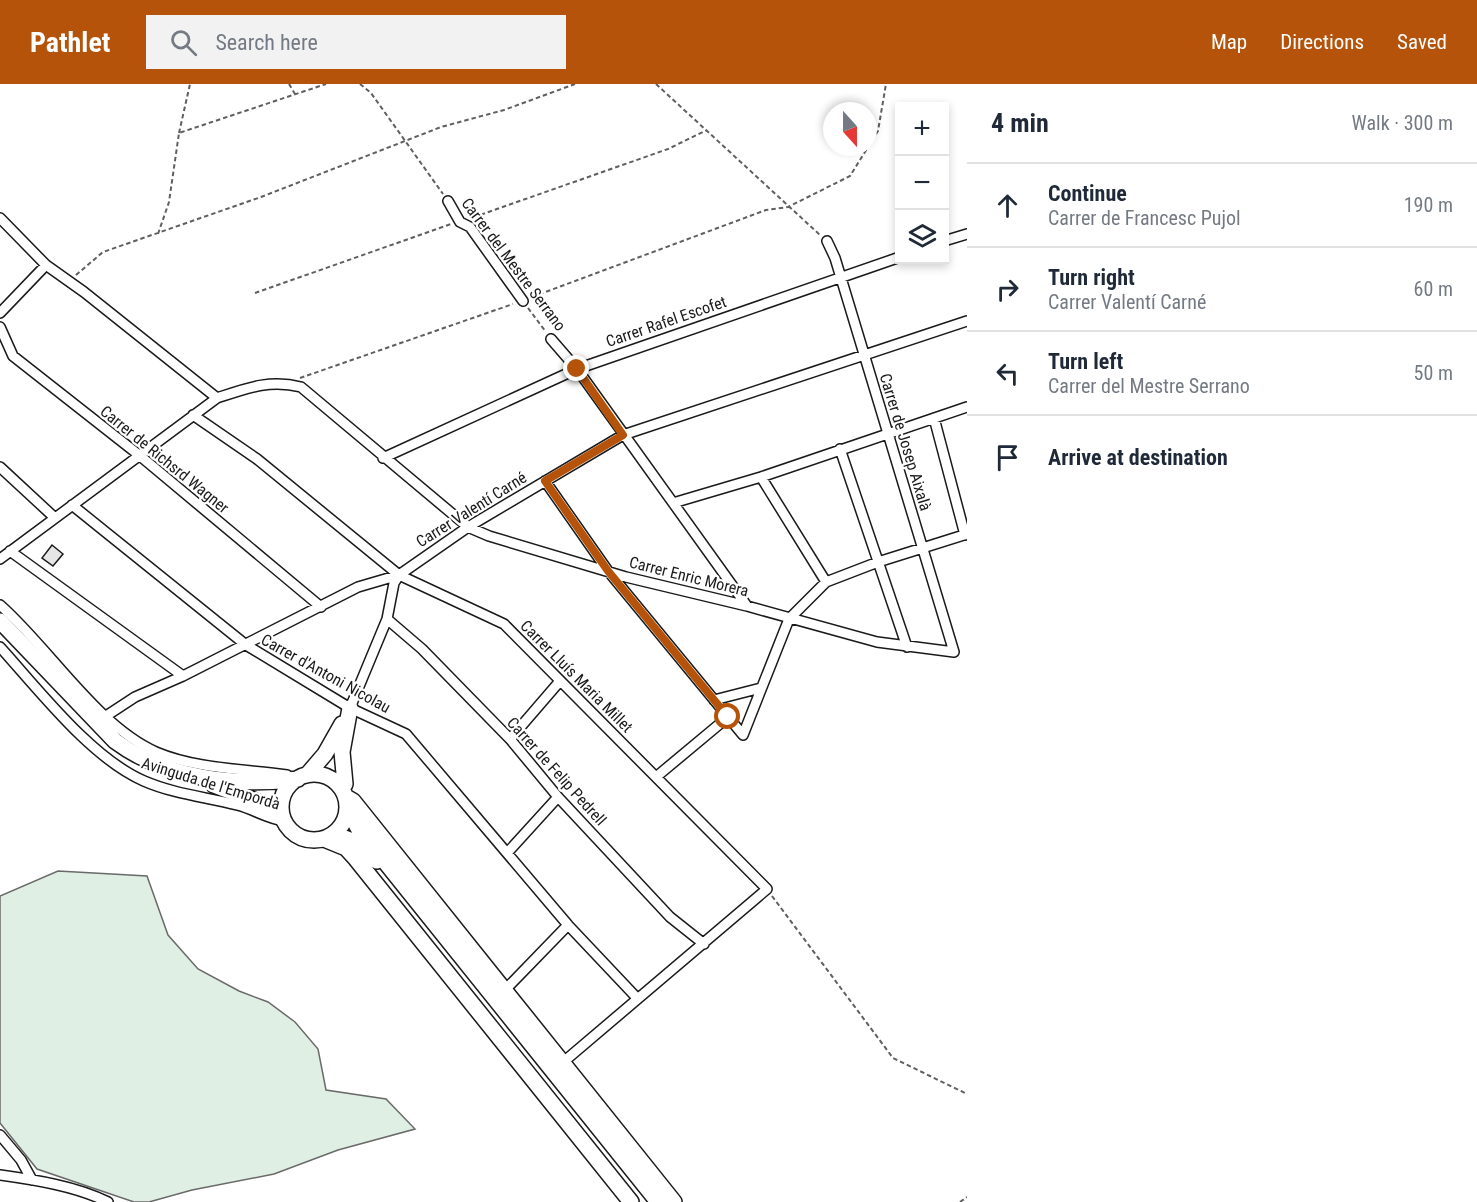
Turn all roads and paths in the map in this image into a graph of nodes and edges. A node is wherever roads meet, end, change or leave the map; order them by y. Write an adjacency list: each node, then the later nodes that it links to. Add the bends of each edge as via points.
1 (190, 84): 10 (path)
2 (289, 84): 8 (path)
3 (326, 84): 8 (path)
4 (360, 84): 12 (path, via 371,93)
5 (575, 84): 12 (path, via 504,110 441,127)
6 (656, 84): 9 (path)
7 (886, 84): 11 (path)
8 (295, 94): 10 (path)
9 (707, 130): 15 (path); 18 (path, via 668,148 477,216)
10 (179, 133): 19 (path, via 169,201)
11 (877, 133)
12 (405, 143): 14 (path); 19 (path)
13 (862, 156): 15 (path, via 850,176)
14 (448, 201): 17 (street, Carrer del Mestre Serrano)
15 (788, 207): 21 (path); 28 (path, via 766,210)
16 (0, 218): 24 (street)
17 (460, 222): 18 (street, Carrer del Mestre Serrano); 27 (path)
18 (470, 227): 28 (street, Carrer del Mestre Serrano)
19 (158, 234): 26 (path, via 103,252)
20 (967, 234): 22 (street)
21 (827, 241): 25 (street, Carrer de Josep Aixalà)
22 (949, 241)
23 (895, 258): 25 (street, Carrer Rafel Escofet)
24 (46, 265): 26 (street); 29 (street)
25 (840, 276): 33 (street, Carrer de Josep Aixalà); 34 (street, Carrer Rafel Escofet)
26 (68, 281): 36 (street)
27 (255, 293)
28 (523, 301): 32 (path, Carrer del Mestre Serrano); 35 (path, via 305,375)
29 (0, 313)
30 (967, 321): 33 (street, Carrer Valentí Carné)
31 (0, 327): 43 (street, Carrer de Richsrd Wagner, via 13,356)
32 (551, 339): 34 (street, Carrer del Mestre Serrano)
33 (864, 356): 40 (street, Carrer de Josep Aixalà); 41 (street, Carrer Valentí Carné)
34 (577, 369): 41 (street, Carrer del Mestre Serrano); 44 (street, Carrer Rafel Escofet)
35 (290, 384): 36 (street, via 249,387); 44 (street, Carrer Enric Morera, via 301,387)
36 (217, 398): 38 (street)
37 (967, 407): 39 (street)
38 (193, 415): 43 (street); 58 (street, Carrer Lluís Maria Millet, via 257,459)
39 (934, 418): 40 (street); 52 (street)
40 (888, 433): 42 (street); 53 (street, Carrer de Josep Aixalà)
41 (623, 435): 47 (street, Carrer Valentí Carné); 48 (street, Carrer del Mestre Serrano)
42 (840, 449): 46 (street); 56 (street)
43 (139, 456): 49 (street); 62 (street, Carrer de Richsrd Wagner)
44 (383, 458): 51 (street, Carrer Enric Morera)
45 (0, 467): 50 (street)
46 (761, 477): 48 (street); 59 (street)
47 (545, 481): 51 (street, Carrer Valentí Carné); 57 (street)
48 (673, 503): 61 (street, Carrer del Mestre Serrano)
49 (72, 505): 50 (street); 67 (street, Carrer d'Antoni Nicolau)
50 (55, 518): 54 (street)
51 (468, 527): 57 (street, Carrer Enric Morera); 58 (street, Carrer Valentí Carné)
52 (966, 534): 53 (street)
53 (922, 548): 56 (street); 70 (street, Carrer de Josep Aixalà)
54 (10, 551): 55 (street); 71 (street)
55 (0, 559)
56 (878, 562): 59 (street); 69 (street)
57 (608, 571): 61 (street, Carrer Enric Morera); 74 (street)
58 (399, 575): 62 (street, Carrer Valentí Carné, via 358,587); 63 (street); 72 (street, Carrer Lluís Maria Millet, via 504,624)
59 (826, 582): 64 (street)
60 (0, 605): 76 (street)
61 (747, 606): 64 (street, Carrer Enric Morera)
62 (321, 608): 67 (street, Carrer Valentí Carné)
63 (387, 619): 75 (street); 78 (street, Carrer de Felip Pedrell)
64 (789, 619): 69 (street, Carrer Enric Morera); 73 (street)
65 (0, 621): 79 (main road, via 115,741 136,757 198,777 268,783)
66 (0, 634): 83 (main road, via 121,753 145,769 228,789)
67 (246, 645): 71 (street, Carrer Valentí Carné); 75 (street, Carrer d'Antoni Nicolau)
68 (0, 647): 83 (street, Avinguda de l'Empordà, via 89,742 124,770 175,791 239,805 273,820)
69 (907, 647): 70 (street, Carrer Enric Morera)
70 (954, 652)
71 (183, 676): 76 (street, Carrer Valentí Carné, via 135,697)
72 (560, 681): 78 (street); 80 (street, Carrer Lluís Maria Millet)
73 (761, 688): 74 (street); 77 (street, via 743,735)
74 (714, 700): 77 (street)
75 (350, 708): 79 (main road, via 325,754); 82 (main road, via 342,752); 85 (street, Carrer d'Antoni Nicolau, via 406,734)
76 (106, 716): 79 (street, via 156,752 184,761)
77 (728, 717): 80 (street)
78 (510, 739): 81 (street, Carrer de Felip Pedrell)
79 (302, 777): 82 (main road, via 327,777); 83 (main road, via 284,794)
80 (656, 777): 86 (street, Carrer Lluís Maria Millet)
81 (558, 797): 85 (street); 88 (street, Carrer de Felip Pedrell, via 670,917)
82 (345, 798): 84 (main road, via 346,818); 89 (main road, via 353,801); 100 (main road, via 358,828)
83 (284, 818): 84 (main road, via 297,835 314,840)
84 (329, 836): 98 (main road, via 356,859); 99 (main road, via 350,840 372,855)
85 (508, 852): 87 (street, Carrer d'Antoni Nicolau)
86 (766, 889): 88 (street); 92 (path, via 893,1058)
87 (568, 925): 89 (street); 90 (street, Carrer d'Antoni Nicolau)
88 (704, 944): 90 (street)
89 (504, 991): 91 (main road)
90 (637, 998): 91 (street)
91 (561, 1064): 101 (main road)
92 (967, 1094)
93 (0, 1135): 95 (street)
94 (0, 1175): 95 (street)
95 (32, 1180): 97 (street)
96 (967, 1197): 102 (path)
97 (108, 1202)
98 (632, 1202)
99 (652, 1202)
100 (658, 1202)
101 (674, 1202)
102 (960, 1202)

